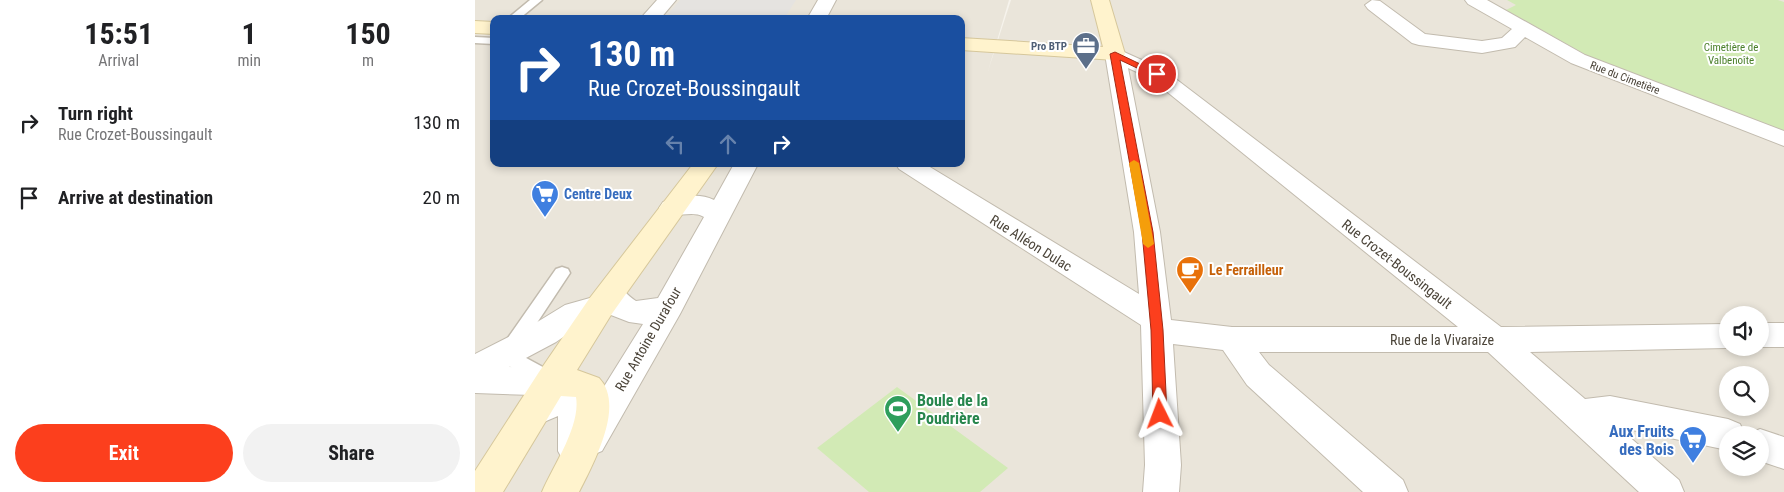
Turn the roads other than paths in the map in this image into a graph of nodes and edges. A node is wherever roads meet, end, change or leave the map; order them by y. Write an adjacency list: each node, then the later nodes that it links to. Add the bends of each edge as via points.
1 (537, 0): 7 (lane)
2 (667, 0): 8 (street)
3 (827, 0): 9 (street)
4 (1100, 0): 16 (street)
5 (1474, 0): 12 (street, Rue du Cimetière)
6 (1374, 5): 12 (street, via 1419,38 1483,47 1507,43)
7 (517, 15)
8 (654, 15)
9 (818, 15)
10 (475, 27): 11 (street)
11 (490, 28)
12 (1524, 28): 17 (street, Rue du Cimetière, via 1578,59)
13 (475, 40): 14 (lane)
14 (490, 42)
15 (965, 44): 16 (street)
16 (1115, 54): 26 (street, via 1147,232); 31 (street, Rue Crozet-Boussingault, via 1157,74)
17 (1784, 139)
18 (704, 167): 21 (street)
19 (744, 167): 22 (street, Rue Antoine Durafour)
20 (914, 167): 26 (street, Rue Alléon Dulac)
21 (672, 208): 22 (street, via 701,204); 24 (street)
22 (718, 212): 25 (street, Rue Antoine Durafour)
23 (562, 273): 32 (lane)
24 (605, 300): 25 (street, via 627,311 644,312); 32 (street, via 576,313); 35 (street)
25 (669, 306): 41 (street, Rue Antoine Durafour)
26 (1156, 325): 30 (street, Rue de la Vivaraize); 43 (street, via 1163,465)
27 (1769, 335): 28 (street)
28 (1784, 335)
29 (1719, 336): 31 (street, Rue de la Vivaraize)
30 (1232, 339): 31 (street, Rue de la Vivaraize); 44 (street, via 1258,375)
31 (1495, 340): 37 (street, Rue Crozet-Boussingault)
32 (505, 355): 33 (street); 35 (lane)
33 (475, 369)
34 (475, 379): 35 (street)
35 (551, 382): 36 (street); 41 (street, via 585,386 593,396 590,423)
36 (532, 412): 41 (street, via 560,401 573,410 577,419); 42 (street)
37 (1579, 415): 38 (street, via 1610,411); 45 (street, Rue Crozet-Boussingault)
38 (1719, 433)
39 (1769, 448): 40 (street)
40 (1784, 453)
41 (568, 478)
42 (482, 492)
43 (1161, 492)
44 (1390, 492)
45 (1666, 492)

